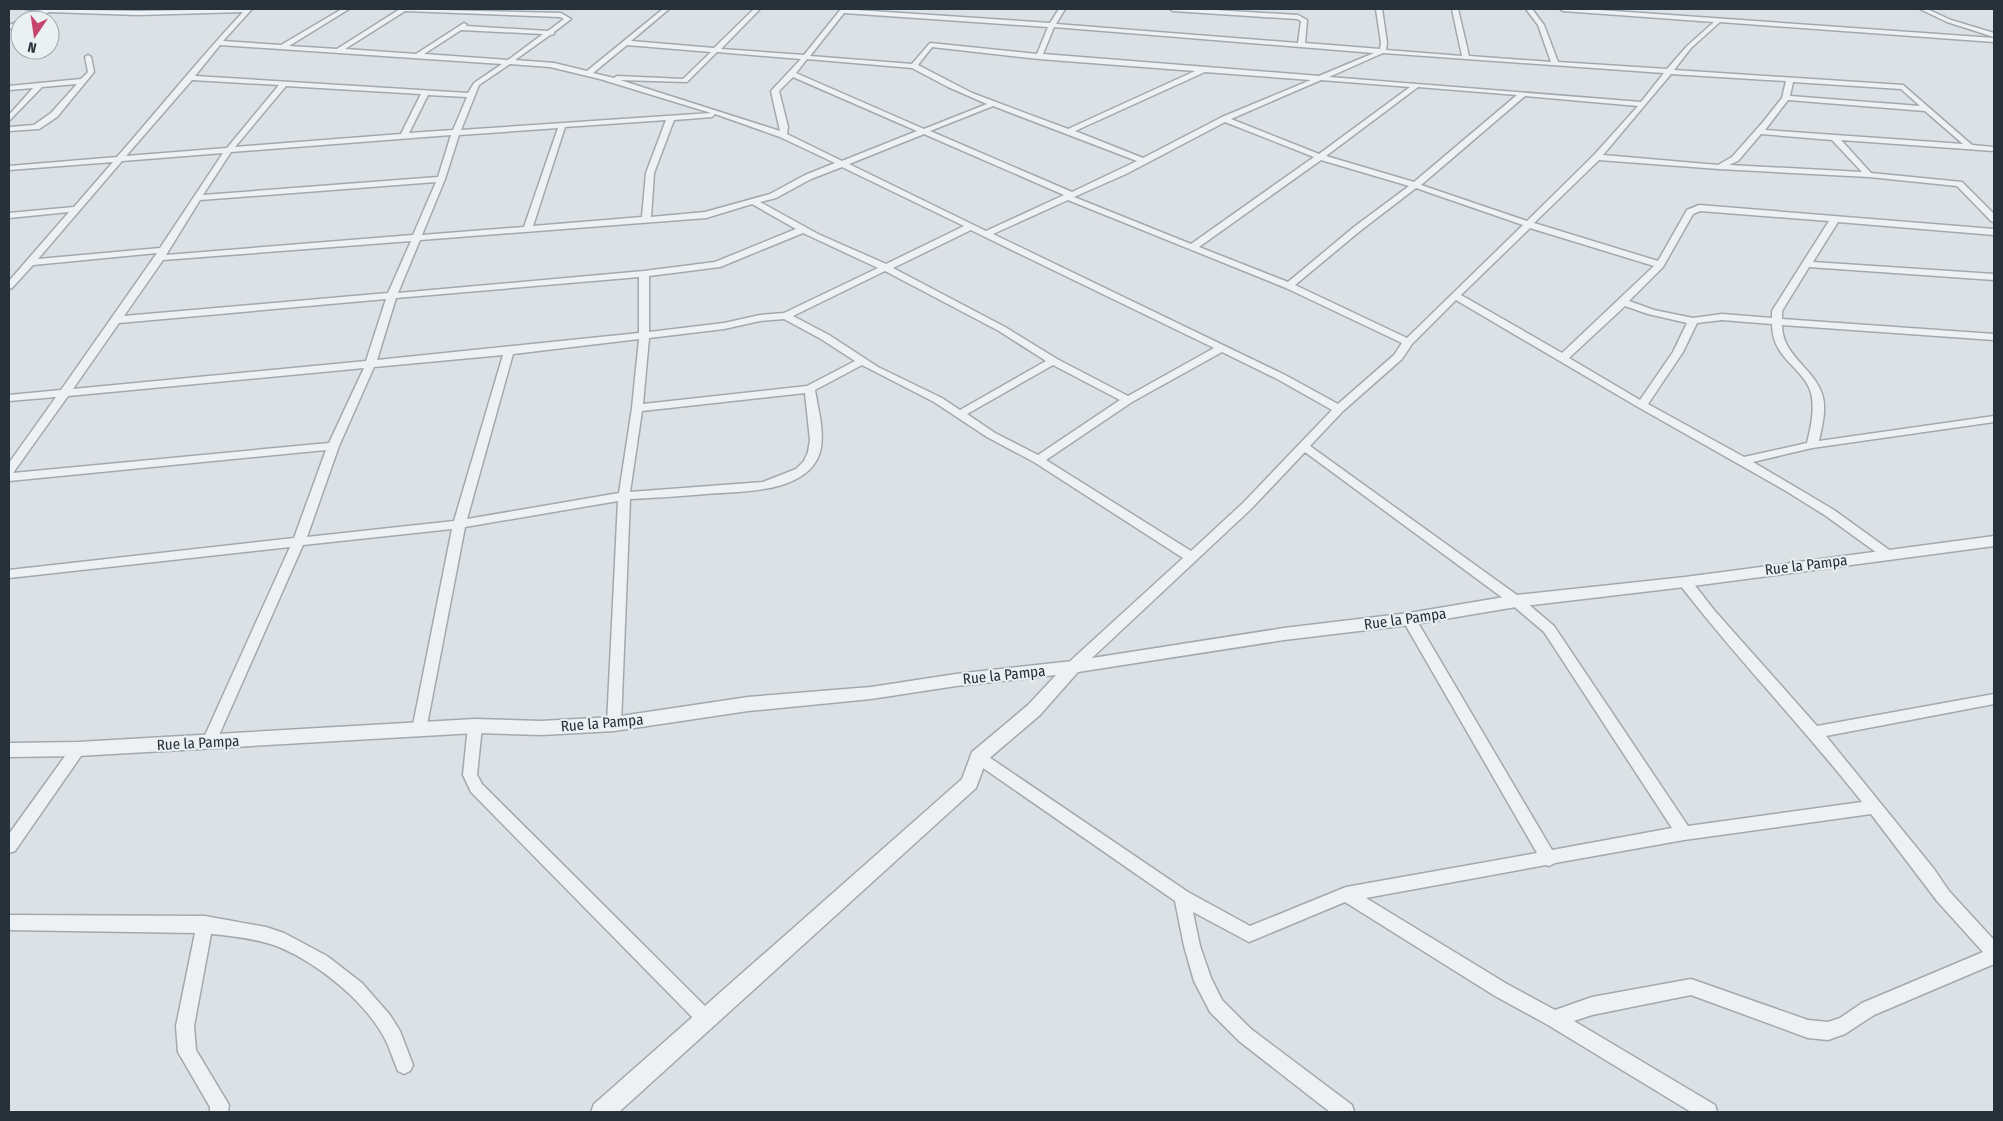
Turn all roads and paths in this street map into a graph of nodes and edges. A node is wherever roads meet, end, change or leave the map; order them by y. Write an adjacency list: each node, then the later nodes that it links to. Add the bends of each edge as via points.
1 (28, 9): 14 (street)
2 (248, 9): 15 (street, via 138,13); 25 (street)
3 (346, 9): 28 (street)
4 (404, 9): 18 (street); 29 (street)
5 (666, 9): 26 (street)
6 (758, 9): 30 (street)
7 (1062, 9): 20 (street)
8 (1173, 9): 27 (street, via 1298,17 1304,20)
9 (1379, 9): 31 (street, via 1384,43)
10 (1455, 9): 36 (street)
11 (1529, 9): 39 (street, via 1541,24)
12 (1563, 9): 19 (street)
13 (1922, 9): 23 (street)
14 (50, 10)
15 (60, 10)
16 (843, 10): 20 (street); 34 (street)
17 (513, 11): 18 (street); 22 (street, via 566,17 566,21)
18 (486, 13): 21 (street)
19 (1718, 21): 24 (street); 43 (street, via 1689,47)
20 (1051, 27): 27 (street); 35 (street)
21 (459, 28): 22 (street); 32 (street)
22 (552, 33): 37 (street)
23 (1994, 35)
24 (1994, 40)
25 (219, 43): 28 (street); 47 (street)
26 (626, 43): 30 (street); 41 (street)
27 (1301, 46): 31 (street)
28 (282, 47): 29 (street)
29 (339, 50): 32 (street)
30 (714, 51): 34 (street); 46 (street, via 685,81)
31 (1381, 52): 36 (street); 48 (street)
32 (419, 55): 37 (street)
33 (88, 57): 50 (street, via 91,72)
34 (806, 57): 40 (street); 45 (street)
35 (1039, 57): 40 (street, via 930,45); 42 (street)
36 (1466, 58): 39 (street)
37 (510, 62): 38 (street); 57 (street, via 476,84)
38 (547, 64): 41 (street); 44 (street)
39 (1556, 64): 43 (street)
40 (914, 66): 59 (street, via 933,78)
41 (597, 67): 44 (street)
42 (1206, 68): 48 (street); 69 (street)
43 (1671, 71): 49 (street); 60 (street)
44 (589, 73): 46 (street)
45 (792, 74): 68 (street); 72 (street, via 775,91)
46 (602, 77): 62 (street)
47 (190, 78): 51 (street); 80 (street)
48 (1321, 78): 52 (street); 65 (street)
49 (1790, 79): 58 (street); 61 (street, via 1903,87)
50 (84, 81): 53 (street); 67 (street, via 54,115 36,127)
51 (284, 84): 55 (street); 77 (street)
52 (1417, 85): 56 (street); 78 (street)
53 (39, 86): 54 (street); 64 (street)
54 (9, 88)
55 (425, 93): 57 (street); 73 (street)
56 (1524, 93): 60 (street); 87 (street)
57 (471, 95): 70 (street)
58 (1786, 98): 61 (street); 71 (street)
59 (993, 104): 68 (street); 69 (street)
60 (1643, 104): 79 (street)
61 (1928, 109): 75 (street)
62 (725, 115): 63 (street); 72 (street)
63 (670, 117): 66 (street); 95 (street, via 650,173)
64 (9, 119)
65 (1225, 119): 78 (street); 81 (street)
66 (562, 126): 70 (street); 98 (street)
67 (9, 129)
68 (923, 130): 82 (street); 88 (street)
69 (1069, 131): 81 (street)
70 (456, 132): 73 (street); 86 (street)
71 (1758, 132): 74 (street); 83 (street, via 1735,159)
72 (784, 135): 82 (street)
73 (404, 136): 77 (street)
74 (1834, 137): 75 (street); 85 (street)
75 (1970, 146): 76 (street)
76 (1994, 149)
77 (229, 150): 80 (street); 89 (street)
78 (1320, 157): 87 (street); 103 (street)
79 (1597, 157): 83 (street); 96 (street)
80 (119, 160): 84 (street); 91 (street)
81 (1143, 161): 88 (street)
82 (842, 164): 90 (street); 97 (street)
83 (1719, 167): 85 (street)
84 (9, 168)
85 (1869, 175): 94 (street, via 1959,184)
86 (441, 179): 89 (street); 102 (street)
87 (1414, 185): 96 (street); 112 (street)
88 (1069, 196): 101 (street); 103 (street)
89 (197, 198): 104 (street)
90 (754, 202): 95 (street, via 706,215); 99 (street)
91 (75, 209): 92 (street); 105 (street)
92 (9, 215)
93 (1835, 219): 100 (street); 106 (street); 107 (street, via 1698,208 1690,212)
94 (1994, 219)
95 (646, 220): 98 (street)
96 (1528, 225): 107 (street); 114 (street)
97 (970, 227): 101 (street); 108 (street)
98 (528, 229): 102 (street)
99 (804, 229): 108 (street); 109 (street, via 717,265)
100 (1994, 232)
101 (986, 234): 123 (street)
102 (415, 239): 104 (street); 113 (street)
103 (1192, 248): 112 (street)
104 (162, 254): 105 (street); 117 (street)
105 (31, 262): 111 (street)
106 (1805, 264): 110 (street); 118 (street, via 1777,311)
107 (1660, 265): 115 (street)
108 (884, 267): 116 (street); 127 (street, via 1002,329)
109 (644, 274): 113 (street); 120 (street)
110 (1994, 278)
111 (9, 286)
112 (1290, 286): 122 (street)
113 (392, 296): 117 (street); 128 (street)
114 (1456, 296): 122 (street); 125 (street)
115 (1623, 302): 119 (street); 125 (street)
116 (786, 316): 120 (street); 126 (street)
117 (115, 320): 130 (street)
118 (1778, 320): 119 (street, via 1722,317); 121 (street); 138 (street, via 1781,347 1808,378 1817,395 1818,420)
119 (1693, 321): 133 (street, via 1678,352)
120 (644, 336): 124 (street); 134 (street)
121 (1994, 337)
122 (1408, 342): 135 (street, via 1398,357)
123 (1220, 349): 132 (street); 135 (street)
124 (508, 351): 128 (street); 146 (street)
125 (1563, 358): 133 (street)
126 (862, 361): 129 (street); 136 (street)
127 (1053, 361): 132 (street); 136 (street)
128 (371, 363): 130 (street); 139 (street)
129 (810, 389): 134 (street); 145 (street, via 816,451 808,467 786,480 764,486)
130 (66, 392): 131 (street); 143 (street)
131 (9, 398)
132 (1128, 400): 141 (street)
133 (1642, 406): 142 (street)
134 (637, 408): 145 (street)
135 (1339, 409): 140 (street)
136 (960, 414): 141 (street)
137 (1994, 419): 138 (street)
138 (1812, 445): 142 (street)
139 (333, 446): 144 (street); 147 (street)
140 (1305, 447): 150 (street); 153 (street)
141 (1038, 460): 150 (street)
142 (1744, 461): 149 (street, via 1830,513)
143 (9, 471)
144 (9, 477)
145 (624, 496): 146 (street); 157 (street)
146 (459, 524): 147 (street); 159 (street)
147 (299, 540): 151 (street); 161 (street)
148 (1994, 540): 149 (street, Rue la Pampa)
149 (1888, 555): 152 (street, Rue la Pampa)
150 (1191, 557): 155 (street)
151 (9, 574)
152 (1685, 582): 153 (street, Rue la Pampa); 160 (street)
153 (1516, 601): 154 (street, Rue la Pampa); 166 (street, via 1549,629)
154 (1409, 619): 155 (street, Rue la Pampa, via 1284,634); 168 (street)
155 (1073, 667): 157 (street, Rue la Pampa, via 748,704); 164 (street, via 1034,710)
156 (1994, 699): 160 (street)
157 (614, 724): 158 (street, Rue la Pampa, via 541,728)
158 (475, 726): 159 (street, Rue la Pampa); 175 (street, via 470,775 476,788)
159 (419, 730): 161 (street, Rue la Pampa)
160 (1813, 733): 165 (street)
161 (208, 742): 162 (street, Rue la Pampa)
162 (78, 749): 163 (street, Rue la Pampa); 167 (street)
163 (9, 750)
164 (978, 757): 170 (street); 175 (street, via 970,783)
165 (1875, 808): 166 (street); 173 (street, via 1943,896)
166 (1684, 833): 168 (street)
167 (9, 846)
168 (1549, 859): 169 (street)
169 (1346, 894): 170 (street, via 1248,934); 176 (street)
170 (1182, 897): 180 (street, via 1192,946 1203,981 1216,1006 1245,1035)
171 (9, 922): 172 (street)
172 (205, 924): 177 (street, via 267,935 330,968 382,1018 394,1038); 178 (street, via 185,1026 187,1052 220,1105)
173 (1994, 952)
174 (1994, 956): 176 (street, via 1868,1009 1845,1025 1828,1031 1808,1029 1691,987 1592,1006)
175 (705, 1018): 179 (street)
176 (1554, 1019): 181 (street)
177 (404, 1066)
178 (219, 1112)
179 (602, 1112)
180 (1344, 1112)
181 (1708, 1112)

